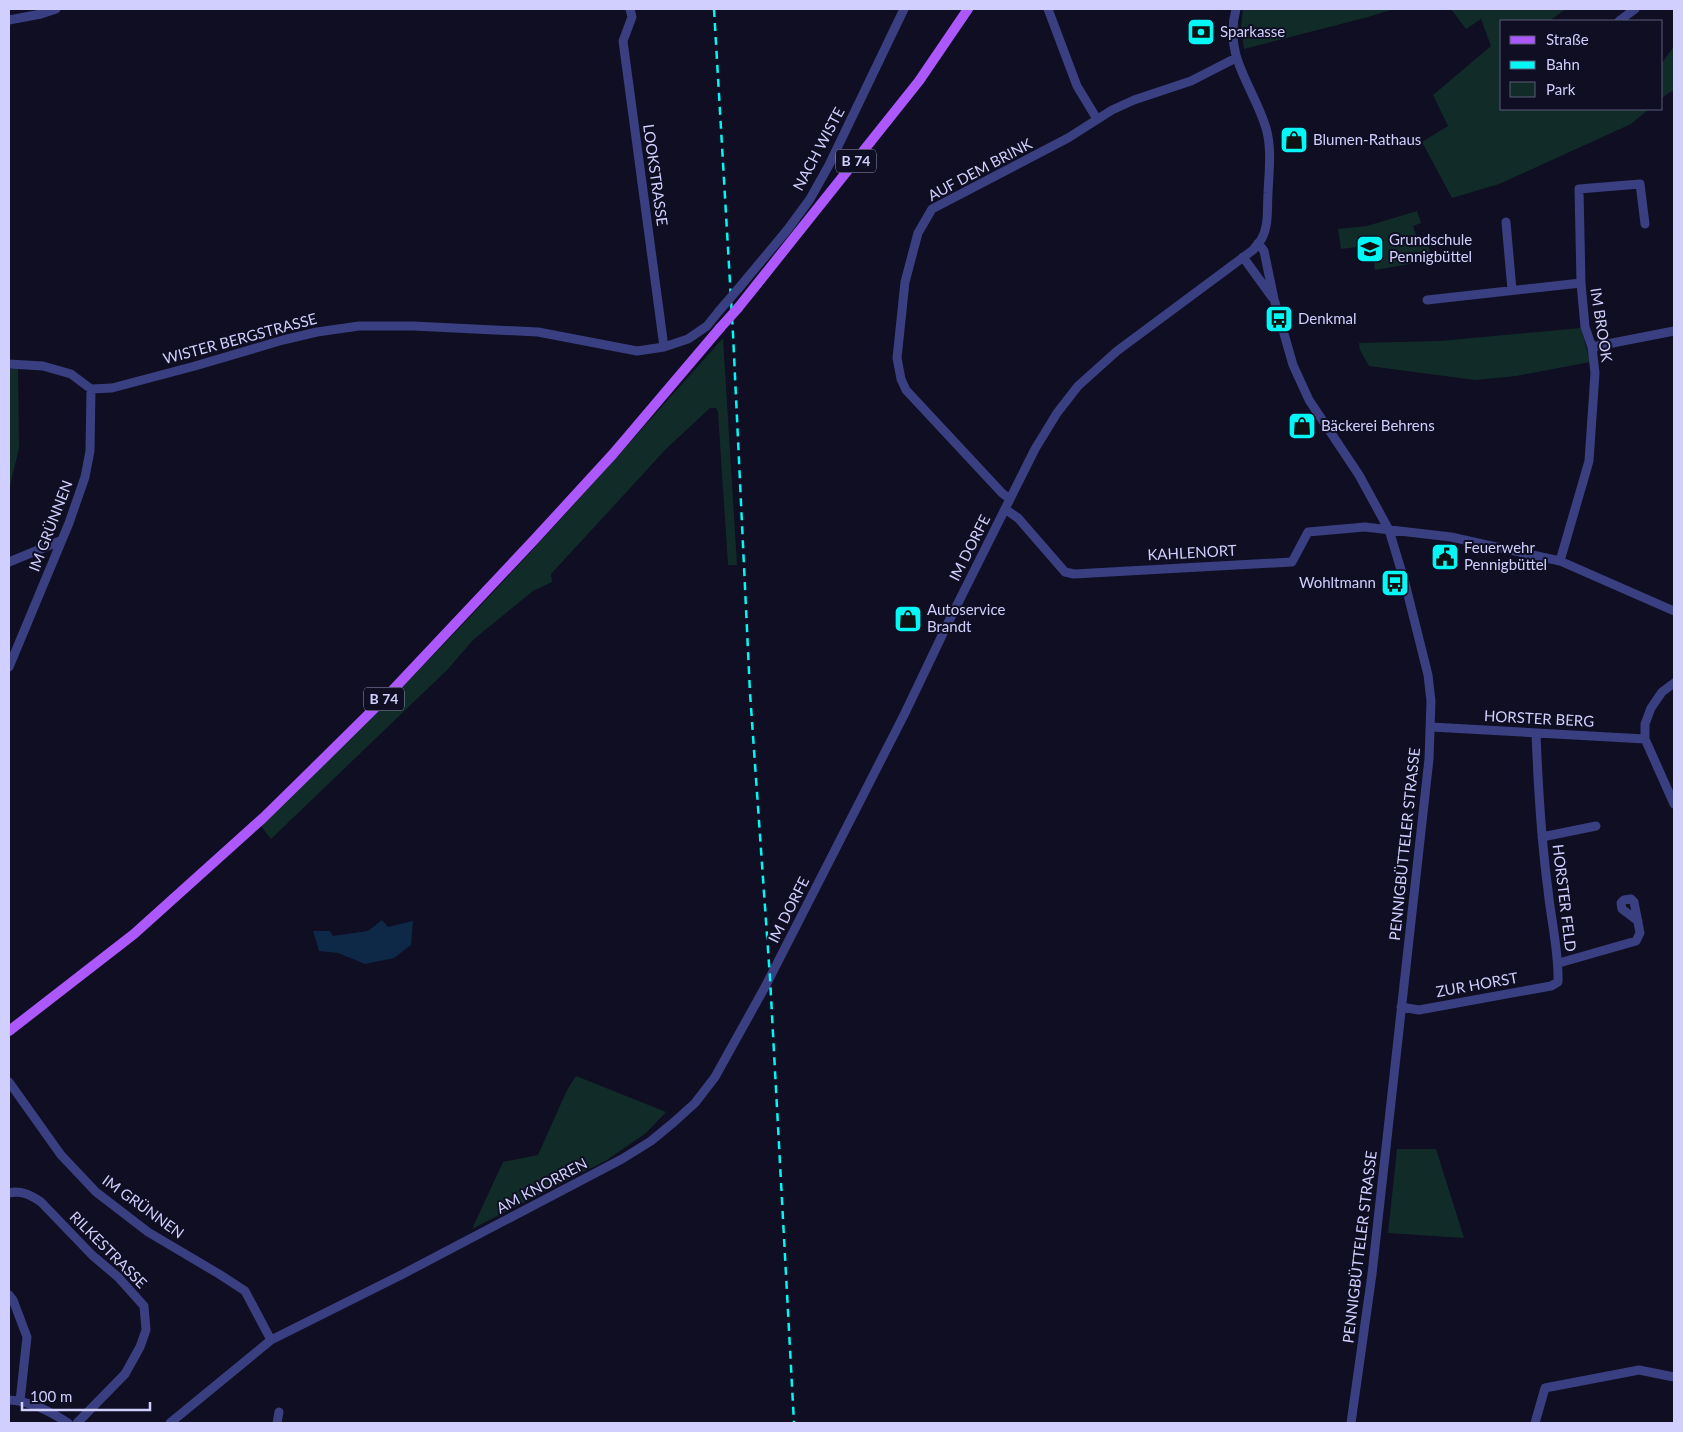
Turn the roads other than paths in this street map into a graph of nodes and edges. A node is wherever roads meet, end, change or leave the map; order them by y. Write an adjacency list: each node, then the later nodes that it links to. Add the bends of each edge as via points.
1 (56, 9): 8 (street)
2 (630, 9): 22 (street, LOOKSTRASSE, via 632,17 623,41)
3 (904, 9): 20 (street, NACH WISTE, bridge, via 810,199)
4 (968, 9): 46 (main road, B 74, bridge, via 919,81 738,308 613,454 466,613 263,818 134,934)
5 (1048, 9): 11 (street, via 1077,86)
6 (1236, 9): 10 (street, via 1232,32)
7 (1635, 9): 9 (street)
8 (9, 20)
9 (1620, 20)
10 (1236, 58): 11 (street, AUF DEM BRINK, via 1191,81 1134,100); 14 (street, via 1270,143 1267,220)
11 (1097, 119): 26 (street, AUF DEM BRINK, via 932,209 918,233 905,282 897,358 901,380 906,390)
12 (1506, 222): 17 (street)
13 (1645, 224): 16 (street, IM BROOK, via 1640,184 1579,190)
14 (1258, 244): 15 (street, IM DORFE); 18 (street, PENNIGBÜTTELER STRASSE, via 1264,251)
15 (1243, 257): 18 (street, PENNIGBÜTTELER STRASSE); 26 (street, IM DORFE, via 1117,352 1078,386 1035,449)
16 (1581, 283): 17 (street); 23 (street, IM BROOK, via 1585,327)
17 (1512, 290): 19 (street)
18 (1274, 300): 28 (street, PENNIGBÜTTELER STRASSE, via 1293,365 1309,400 1359,475)
19 (1427, 300)
20 (719, 311): 22 (street, WISTER BERGSTRASSE, via 707,326 688,339)
21 (1674, 332): 23 (street)
22 (664, 347): 25 (street, WISTER BERGSTRASSE, via 637,351 538,332 359,326 317,332 112,388)
23 (1592, 347): 30 (street, IM BROOK, via 1595,374 1589,462)
24 (9, 364): 25 (street, via 43,366 71,374)
25 (91, 389): 29 (street, IM GRÜNNEN, via 90,451 82,486)
26 (1010, 499): 27 (street, IM DORFE)
27 (1005, 509): 28 (street, KAHLENORT, via 1018,518 1065,572 1074,574 1292,562 1308,532 1365,527); 44 (street, IM DORFE)
28 (1389, 530): 30 (street, via 1451,537); 35 (street, PENNIGBÜTTELER STRASSE, via 1428,675)
29 (60, 541): 31 (street); 33 (street, IM GRÜNNEN)
30 (1560, 561): 32 (street)
31 (9, 562)
32 (1674, 611)
33 (9, 667)
34 (1674, 683): 37 (street, via 1662,692 1651,708 1645,724)
35 (1431, 727): 36 (street, HORSTER BERG); 45 (street, PENNIGBÜTTELER STRASSE)
36 (1536, 733): 37 (street, HORSTER BERG); 40 (street, HORSTER FELD)
37 (1645, 739): 38 (street)
38 (1674, 804)
39 (1596, 826): 40 (street, HORSTER FELD)
40 (1542, 837): 42 (street, HORSTER FELD)
41 (1638, 920): 42 (street, HORSTER FELD, via 1640,933 1636,941)
42 (1558, 963): 43 (street, HORSTER FELD)
43 (1558, 982): 45 (street, ZUR HORST, via 1551,986 1419,1010)
44 (765, 987): 50 (street, AM KNORREN, via 715,1077 696,1102 651,1141 401,1275)
45 (1401, 1007): 59 (street, PENNIGBÜTTELER STRASSE, via 1372,1274)
46 (9, 1031)
47 (9, 1082): 50 (street, IM GRÜNNEN, via 61,1155 96,1192 148,1232 244,1291)
48 (9, 1194): 56 (street, RILKESTRASSE, via 24,1193 40,1202 144,1306 146,1330 125,1374)
49 (9, 1295): 53 (street, via 27,1337)
50 (271, 1340): 57 (street, AM KNORREN)
51 (1674, 1377): 60 (street, via 1639,1370 1544,1388)
52 (9, 1400): 53 (street)
53 (20, 1401): 55 (street, via 47,1410)
54 (279, 1412): 58 (street)
55 (68, 1423)
56 (77, 1423)
57 (170, 1423)
58 (277, 1423)
59 (1351, 1423)
60 (1535, 1423)

